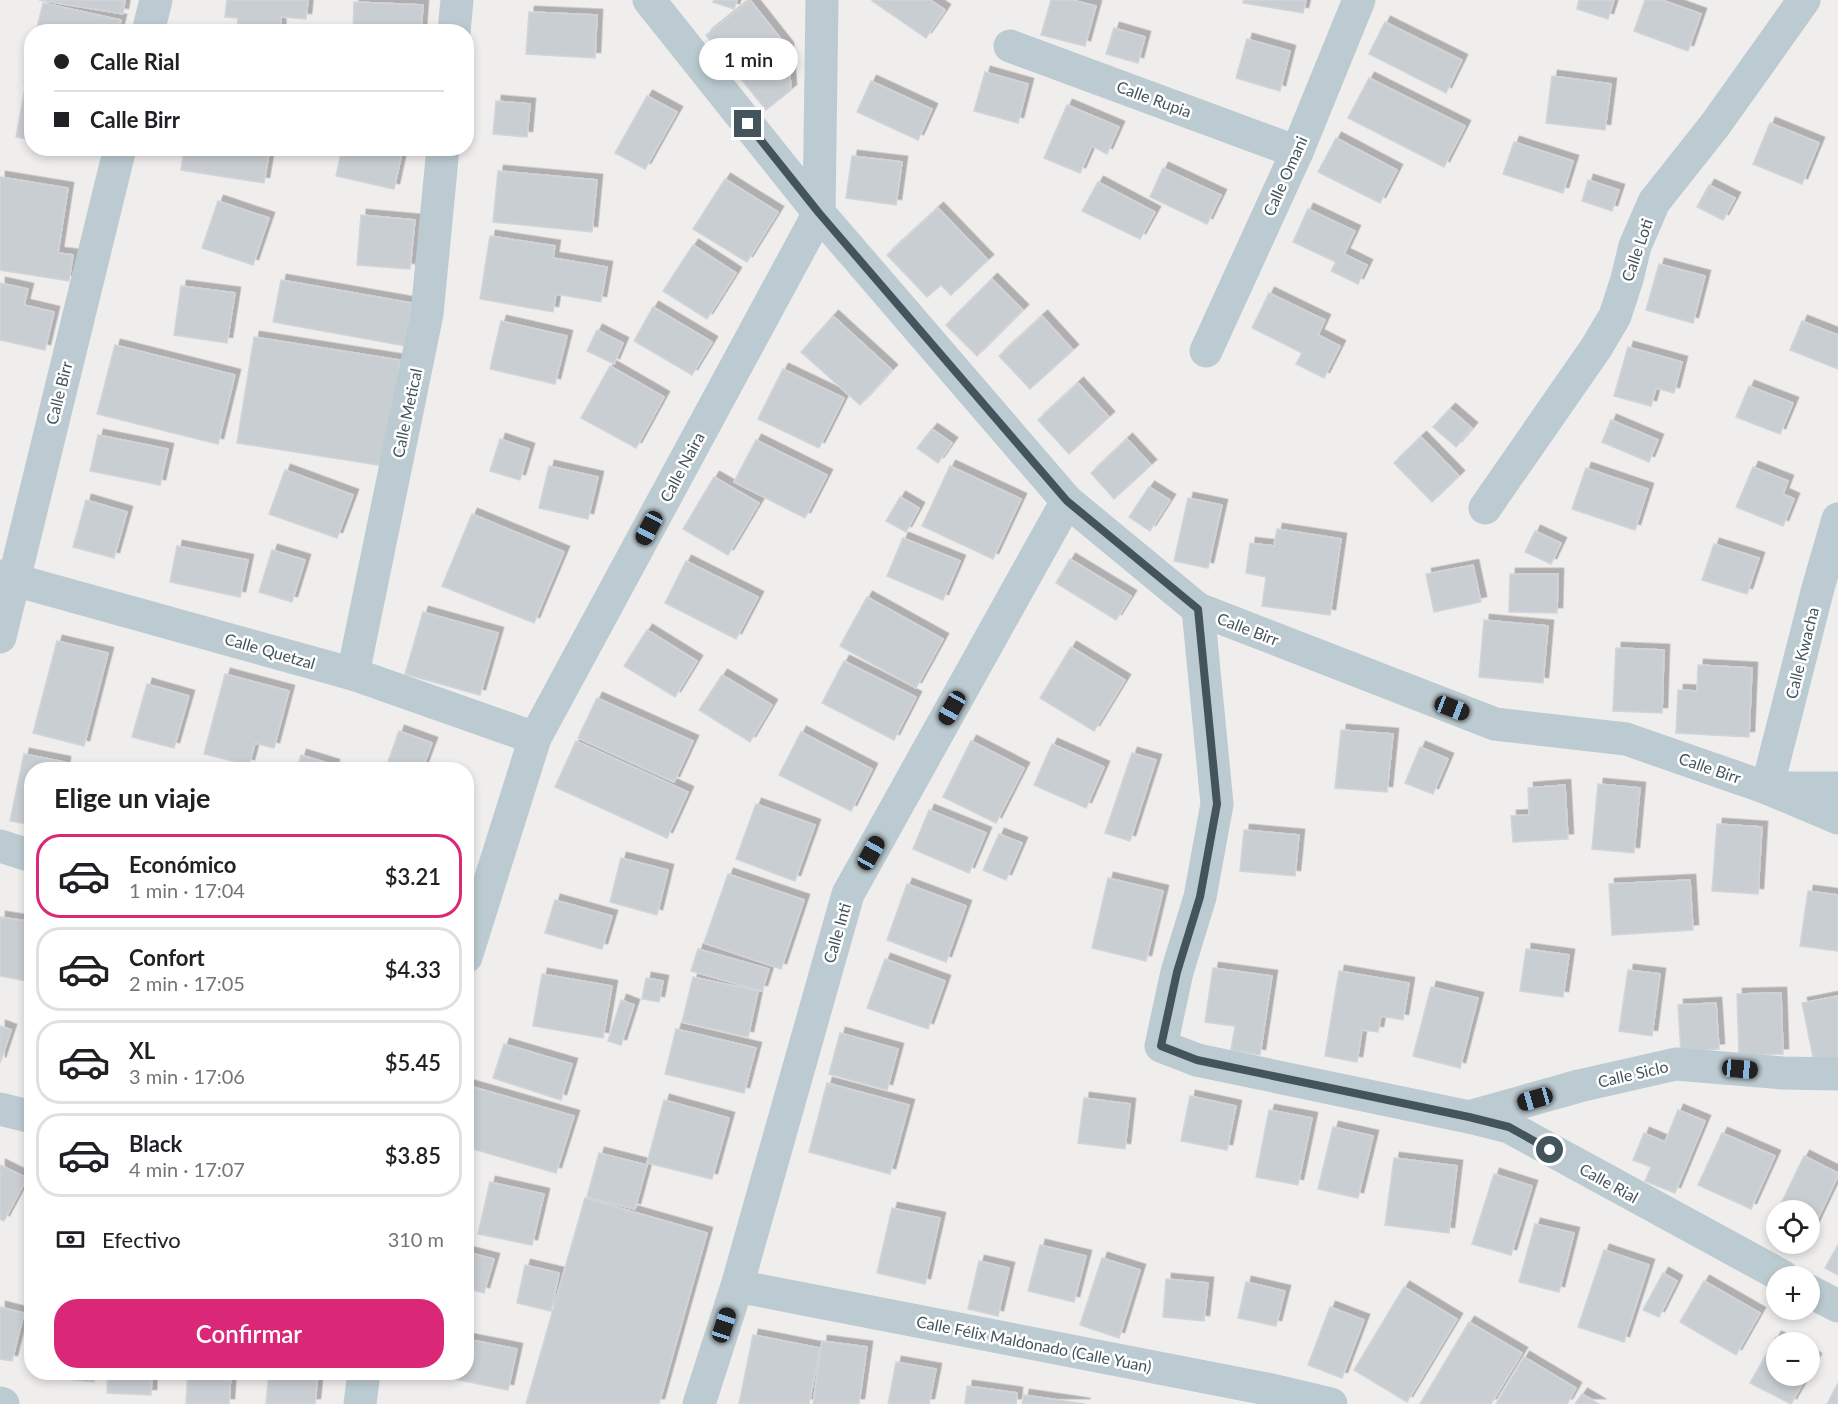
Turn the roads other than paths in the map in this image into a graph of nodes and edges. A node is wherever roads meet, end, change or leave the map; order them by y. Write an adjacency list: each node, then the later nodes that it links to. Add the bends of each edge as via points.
1 (156, 0): 7 (street)
2 (457, 0): 8 (street)
3 (649, 0): 13 (street, Calle Birr)
4 (822, 0): 13 (street, Calle Naira)
5 (1359, 0): 10 (street, Calle Omani)
6 (1804, 0): 16 (street, Calle Loti, via 1715,125 1654,202 1635,246 1615,316)
7 (150, 24)
8 (455, 24)
9 (1010, 46): 10 (street, Calle Rupia)
10 (1297, 152): 14 (street, Calle Omani)
11 (118, 156): 18 (street, Calle Birr)
12 (442, 156): 21 (street, Calle Metical, via 427,314)
13 (819, 213): 15 (street, Calle Birr); 22 (street, Calle Naira)
14 (1206, 351)
15 (1067, 501): 19 (street, Calle Birr); 34 (street, Calle Inti, via 848,894)
16 (1485, 508)
17 (1838, 519): 23 (street, Calle Kwacha)
18 (7, 578): 20 (street, Calle Birr); 21 (street, Calle Quetzal)
19 (1198, 609): 23 (street, Calle Birr, via 1495,724 1626,739); 32 (street, Calle Rial, via 1217,804 1200,897 1177,972 1161,1046 1197,1060)
20 (0, 637)
21 (352, 674): 22 (street, Calle Quetzal)
22 (535, 738): 28 (street, Calle Naira)
23 (1767, 788): 24 (street); 25 (street, Calle Birr)
24 (1838, 788)
25 (1838, 819)
26 (0, 846): 27 (street)
27 (24, 854)
28 (474, 932)
29 (1838, 1074): 32 (street, Calle Siclo, via 1676,1064)
30 (0, 1109): 31 (street)
31 (24, 1115)
32 (1469, 1117): 33 (street, Calle Rial, via 1509,1127)
33 (1766, 1267)
34 (737, 1286): 39 (street, Calle Inti); 40 (street, Calle Félix Maldonado (Calle Yuan))
35 (1820, 1297): 36 (street)
36 (1838, 1306)
37 (363, 1380): 38 (street)
38 (360, 1404)
39 (699, 1404)
40 (1331, 1404)

